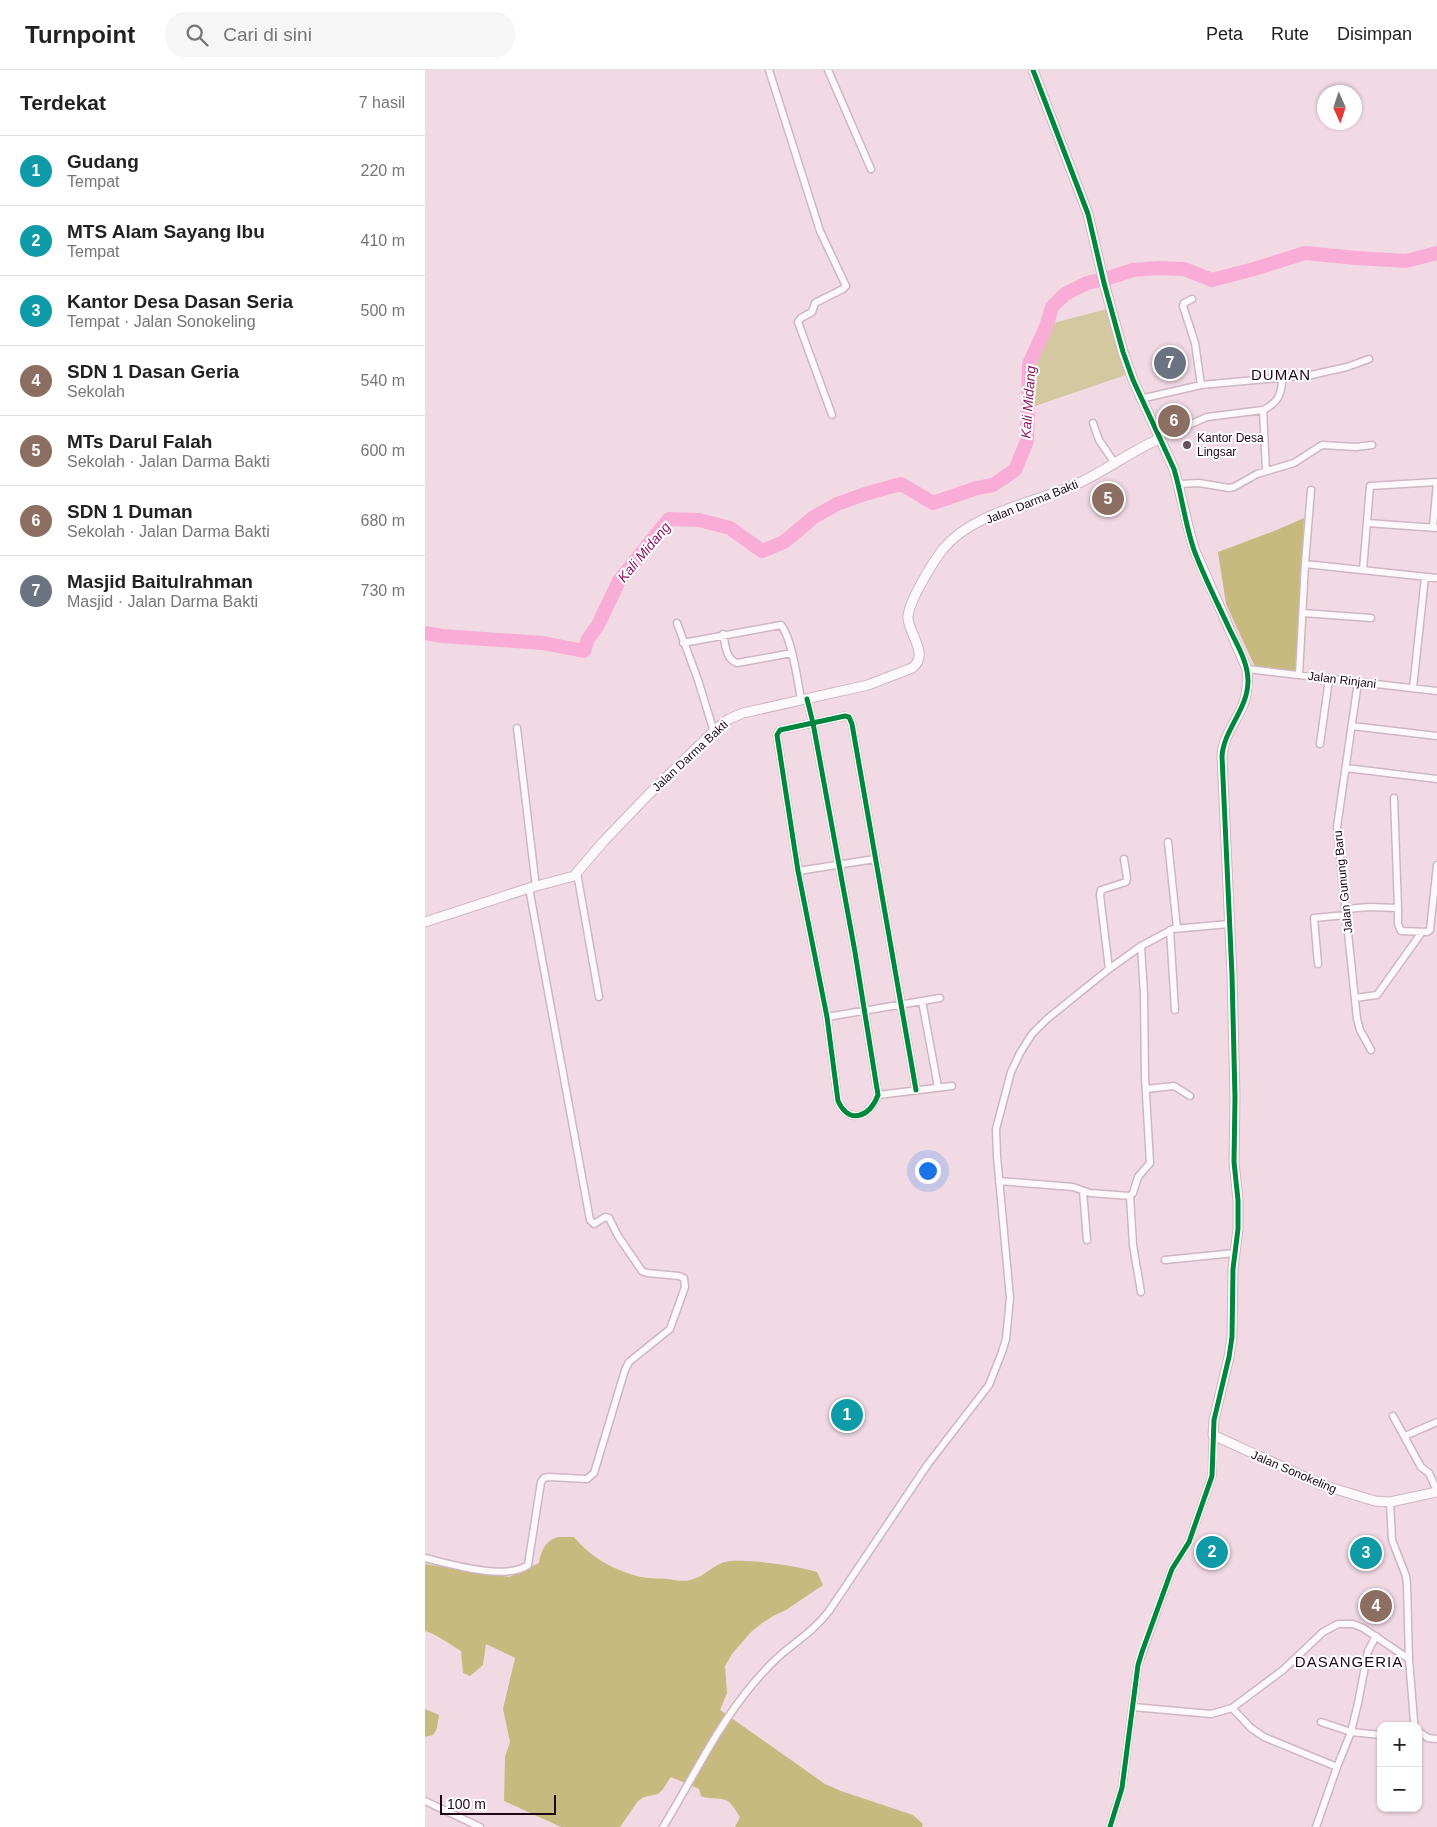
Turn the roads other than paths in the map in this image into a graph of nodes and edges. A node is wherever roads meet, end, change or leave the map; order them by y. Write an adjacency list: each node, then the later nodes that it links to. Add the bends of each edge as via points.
1 (769, 70): 11 (street, via 819,230 846,286 815,303 812,312 798,320)
2 (829, 70): 4 (street)
3 (1033, 70): 9 (street, via 1088,214 1123,352)
4 (871, 169)
5 (1193, 299): 8 (street, via 1183,306 1195,344)
6 (1369, 359): 7 (street, via 1311,375)
7 (1282, 378): 8 (street); 10 (street, via 1281,395)
8 (1201, 385): 9 (street)
9 (1140, 398): 13 (street)
10 (1263, 410): 13 (street, Jalan Darma Bakti, via 1207,416); 16 (street)
11 (832, 415)
12 (1093, 422): 15 (street, via 1099,440)
13 (1158, 437): 15 (street, Jalan Darma Bakti); 18 (street)
14 (1372, 444): 16 (street, via 1356,447 1322,445 1289,465)
15 (1114, 462): 38 (street, Jalan Darma Bakti, via 1078,484 990,517 962,531 949,542 913,600 907,616 919,657 917,665 880,682)
16 (1266, 470): 18 (street, via 1229,488 1199,483)
17 (1437, 482): 20 (street, via 1369,486); 21 (street)
18 (1179, 484): 32 (street, via 1190,538)
19 (1311, 490): 22 (street)
20 (1367, 523): 21 (street); 23 (street)
21 (1435, 528)
22 (1305, 564): 23 (street); 26 (street)
23 (1363, 570): 24 (street)
24 (1425, 577): 25 (street); 36 (street)
25 (1437, 578)
26 (1303, 613): 27 (street); 33 (street)
27 (1371, 618)
28 (677, 623): 30 (street)
29 (723, 634): 30 (street); 31 (street, via 781,625); 31 (street, via 727,654 737,663)
30 (683, 643): 42 (street)
31 (792, 653): 38 (street)
32 (1247, 669): 33 (street, Jalan Rinjani); 59 (street, via 1245,700 1226,738 1222,756)
33 (1299, 675): 34 (street, Jalan Rinjani)
34 (1329, 678): 35 (street, Jalan Rinjani); 44 (street)
35 (1358, 682): 36 (street, Jalan Rinjani); 40 (street, Jalan Gunung Baru)
36 (1413, 688): 37 (street, Jalan Rinjani)
37 (1437, 691)
38 (804, 699): 39 (street); 42 (street, Jalan Darma Bakti, via 743,713 726,721)
39 (813, 723): 49 (street, via 845,716 851,720); 52 (street); 53 (street, via 780,730 777,735)
40 (1352, 726): 43 (street); 45 (street, Jalan Gunung Baru)
41 (517, 728): 55 (street)
42 (715, 732): 54 (street, Jalan Darma Bakti, via 649,794)
43 (1437, 736)
44 (1320, 744)
45 (1346, 768): 46 (street); 57 (street, Jalan Gunung Baru, via 1337,827)
46 (1437, 779)
47 (1394, 798): 56 (street)
48 (1168, 842): 60 (street)
49 (875, 859): 52 (street); 70 (street)
50 (1124, 859): 65 (street, via 1126,882 1105,888 1099,895)
51 (1437, 865): 62 (street, via 1431,928)
52 (838, 866): 53 (street); 71 (street)
53 (798, 871): 73 (street)
54 (577, 873): 55 (street, Jalan Darma Bakti, via 565,880); 66 (street)
55 (533, 888): 58 (street, Jalan Darma Bakti); 94 (street, via 567,1102 590,1220 594,1224 609,1218 642,1271 679,1276 683,1278 685,1287 670,1329 629,1362 625,1370 594,1473 587,1478 549,1477 541,1482 529,1566 495,1571)
56 (1399, 908): 57 (street, via 1369,907); 62 (street, via 1401,931)
57 (1346, 912): 64 (street, via 1314,918); 68 (street, Jalan Gunung Baru)
58 (425, 922)
59 (1229, 924): 60 (street); 85 (street, via 1238,1211)
60 (1177, 928): 61 (street)
61 (1170, 930): 63 (street); 72 (street)
62 (1422, 932): 68 (street, via 1377,995)
63 (1141, 946): 65 (street); 77 (street)
64 (1319, 964)
65 (1109, 969): 81 (street, via 1039,1026 1015,1063 997,1129)
66 (599, 997)
67 (940, 998): 69 (street)
68 (1355, 998): 74 (street, Jalan Gunung Baru, via 1358,1024)
69 (922, 1001): 70 (street); 76 (street)
70 (901, 1005): 71 (street); 78 (street)
71 (864, 1010): 73 (street); 79 (street)
72 (1175, 1010)
73 (827, 1017): 79 (street, via 841,1108 850,1116 861,1115 875,1104)
74 (1371, 1050)
75 (951, 1086): 76 (street)
76 (938, 1087): 78 (street)
77 (1146, 1088): 80 (street, via 1174,1086); 83 (street, via 1150,1163 1138,1177)
78 (916, 1090): 79 (street)
79 (878, 1095)
80 (1190, 1096)
81 (999, 1182): 82 (street, via 1073,1187); 108 (street, via 1010,1298 1002,1352 989,1385 923,1471 829,1612 814,1629 767,1668 732,1710)
82 (1083, 1191): 83 (street); 84 (street)
83 (1130, 1196): 87 (street)
84 (1087, 1240)
85 (1235, 1253): 86 (street); 91 (street, via 1232,1337 1215,1411)
86 (1165, 1260)
87 (1141, 1292)
88 (1393, 1416): 90 (street)
89 (1437, 1422): 90 (street)
90 (1405, 1436): 92 (street)
91 (1216, 1437): 93 (street, Jalan Sonokeling, via 1322,1486); 97 (street, via 1212,1476 1189,1542 1172,1569 1148,1633 1138,1665)
92 (1437, 1491): 93 (street, Jalan Sonokeling)
93 (1390, 1502): 96 (street, via 1392,1540 1406,1576)
94 (425, 1558)
95 (1379, 1638): 96 (street); 98 (street, via 1353,1624 1331,1626 1283,1670); 101 (street, via 1368,1651)
96 (1409, 1659): 100 (street)
97 (1133, 1707): 98 (street, via 1211,1714); 109 (street, via 1122,1788)
98 (1232, 1708): 105 (street, via 1264,1737)
99 (1321, 1722): 101 (street)
100 (1413, 1722)
101 (1351, 1732): 102 (street); 105 (street)
102 (1377, 1735)
103 (1422, 1735): 104 (street)
104 (1437, 1739)
105 (1337, 1767): 110 (street)
106 (425, 1801): 107 (street)
107 (480, 1827)
108 (663, 1827)
109 (1110, 1827)
110 (1316, 1827)

